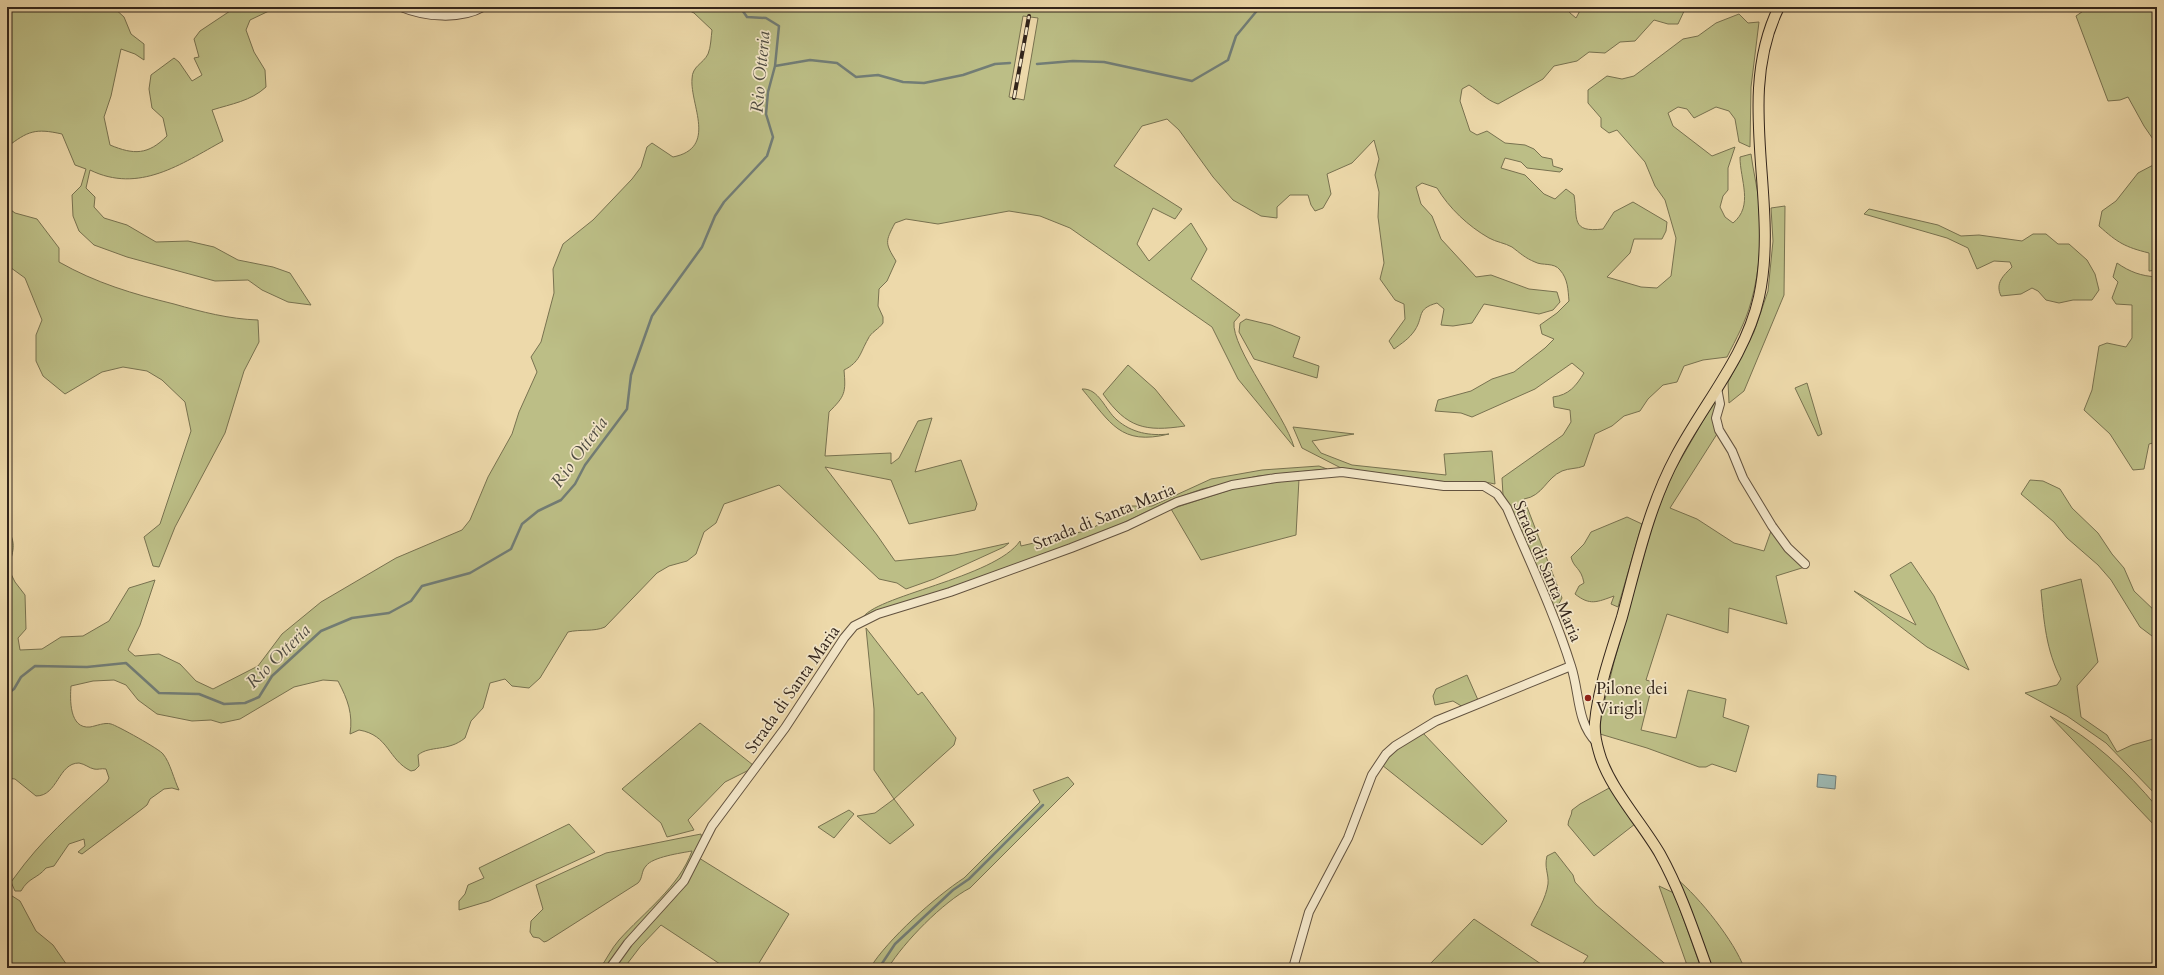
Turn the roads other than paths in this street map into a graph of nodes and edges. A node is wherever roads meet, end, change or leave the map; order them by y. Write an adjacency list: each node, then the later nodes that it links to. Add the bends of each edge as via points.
1 (401, 7): 2 (street, via 429,15 466,13)
2 (483, 7)
3 (1779, 7): 4 (main road, via 1768,31 1760,61 1766,232 1759,297 1748,332)
4 (1717, 388): 5 (street, via 1720,404 1716,418 1719,430 1732,451 1743,478 1772,526 1788,548); 7 (main road, via 1678,450 1652,508 1596,718)
5 (1805, 564)
6 (1571, 666): 7 (street, Strada di Santa Maria, via 1583,724 1589,736); 8 (street, Strada di Santa Maria, via 1507,508 1497,494 1488,488 1440,486 1338,472 1237,484 1188,498 1107,535 950,592 878,614 854,626 785,728 712,826 684,881 628,943); 9 (street, via 1436,721 1386,754 1374,770 1348,838 1309,912)
7 (1597, 743): 10 (main road, via 1607,772 1672,876)
8 (610, 968)
9 (1294, 968)
10 (1707, 968)

